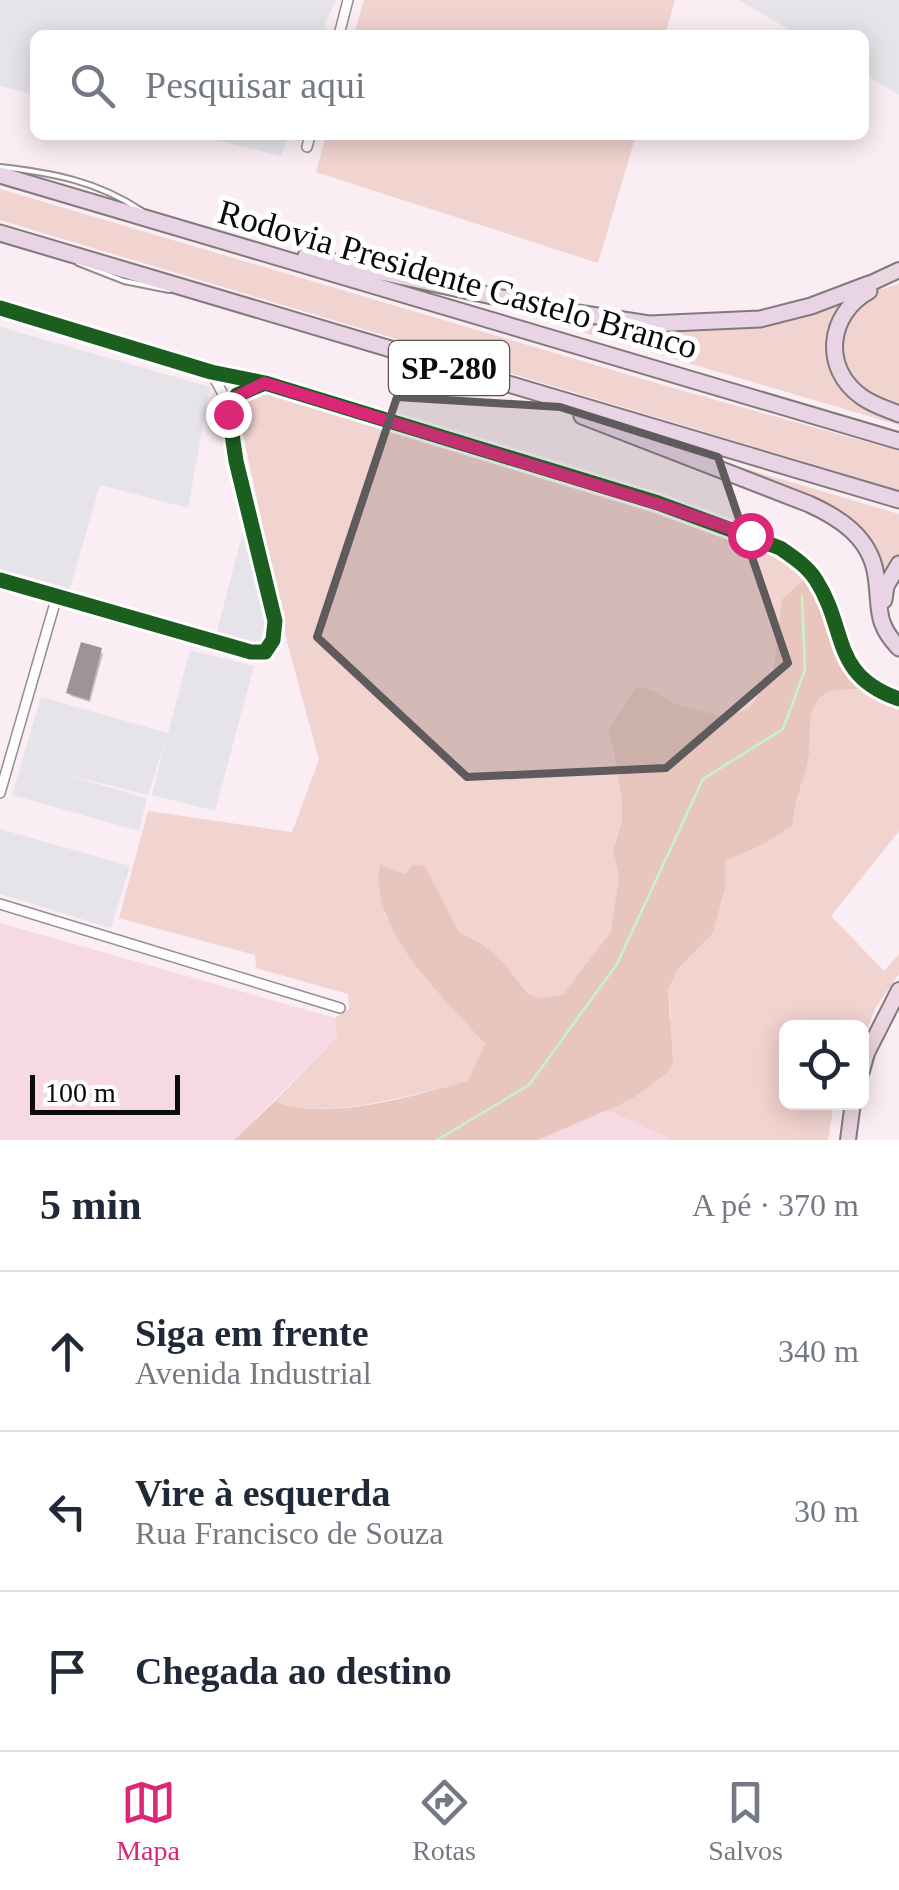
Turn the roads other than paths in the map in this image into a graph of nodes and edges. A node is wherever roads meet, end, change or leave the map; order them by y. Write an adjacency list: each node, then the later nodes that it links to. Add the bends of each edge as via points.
1 (348, 0): 2 (street)
2 (339, 30)
3 (309, 140): 4 (street)
4 (307, 147)
5 (0, 171): 7 (highway, Rodovia Presidente Castelo Branco / SP-280)
6 (0, 233): 13 (highway, SP-280)
7 (212, 237): 10 (highway, via 649,324 760,318); 17 (highway, Rodovia Presidente Castelo Branco / SP-280)
8 (899, 270): 10 (main road)
9 (899, 282): 10 (main road)
10 (870, 287): 16 (highway, via 839,319 836,359 860,396)
11 (0, 308): 12 (street)
12 (211, 372): 14 (street); 15 (street)
13 (485, 379): 18 (highway, SP-280); 22 (highway, via 839,519 870,555 880,623)
14 (264, 383): 15 (street, via 242,392); 23 (street, via 780,548 818,583 855,672)
15 (230, 407): 21 (street, via 236,461 275,621 265,652)
16 (899, 414)
17 (899, 440)
18 (899, 500)
19 (899, 564): 22 (highway, via 884,598)
20 (0, 580): 21 (street)
21 (56, 596): 24 (street)
22 (895, 643)
23 (899, 699)
24 (0, 793)
25 (0, 904): 27 (street)
26 (899, 990): 28 (main road)
27 (340, 1008)
28 (869, 1049)
29 (852, 1110): 30 (main road)
30 (848, 1140)

